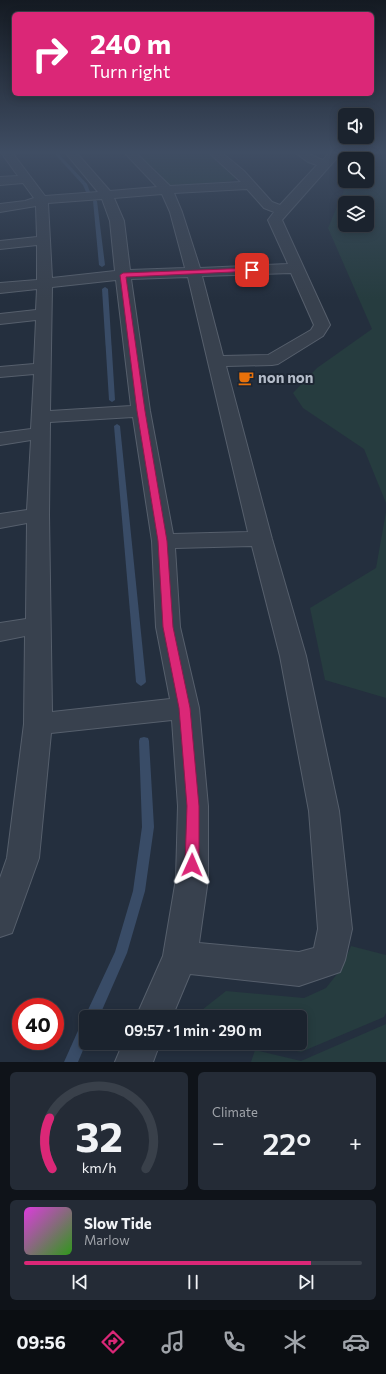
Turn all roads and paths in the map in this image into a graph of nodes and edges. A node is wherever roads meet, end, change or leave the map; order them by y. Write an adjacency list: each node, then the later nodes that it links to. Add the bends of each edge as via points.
1 (42, 200): 9 (street)
2 (40, 201): 7 (street)
3 (109, 201): 13 (street, via 117,221)
4 (171, 201): 12 (street)
5 (265, 201): 8 (street)
6 (291, 201): 8 (street)
7 (0, 208)
8 (282, 210): 11 (street, via 275,220)
9 (44, 240): 10 (street); 14 (street)
10 (0, 245)
11 (296, 268): 12 (street); 18 (street, via 322,325 317,333 272,360)
12 (194, 272): 13 (street); 18 (street)
13 (123, 275): 14 (street); 21 (street)
14 (45, 284): 15 (street); 16 (street)
15 (0, 288)
16 (44, 314): 17 (street); 19 (street)
17 (0, 319)
18 (217, 361): 26 (street)
19 (42, 368): 20 (street); 22 (street)
20 (0, 372)
21 (141, 411): 22 (street); 27 (street)
22 (41, 425): 23 (street); 24 (street)
23 (0, 439)
24 (38, 515): 25 (street); 28 (street)
25 (0, 521)
26 (261, 539): 27 (street); 33 (street, via 293,656 324,811 335,929 328,960 299,969)
27 (162, 541): 30 (street, via 168,627)
28 (38, 625): 29 (street); 31 (street)
29 (0, 632)
30 (184, 708): 31 (street); 33 (street, via 193,806 192,879)
31 (38, 724): 32 (street, via 23,858)
32 (0, 922)
33 (180, 957): 34 (street)
34 (157, 1010)
35 (139, 1050): 36 (street)
36 (134, 1062)

